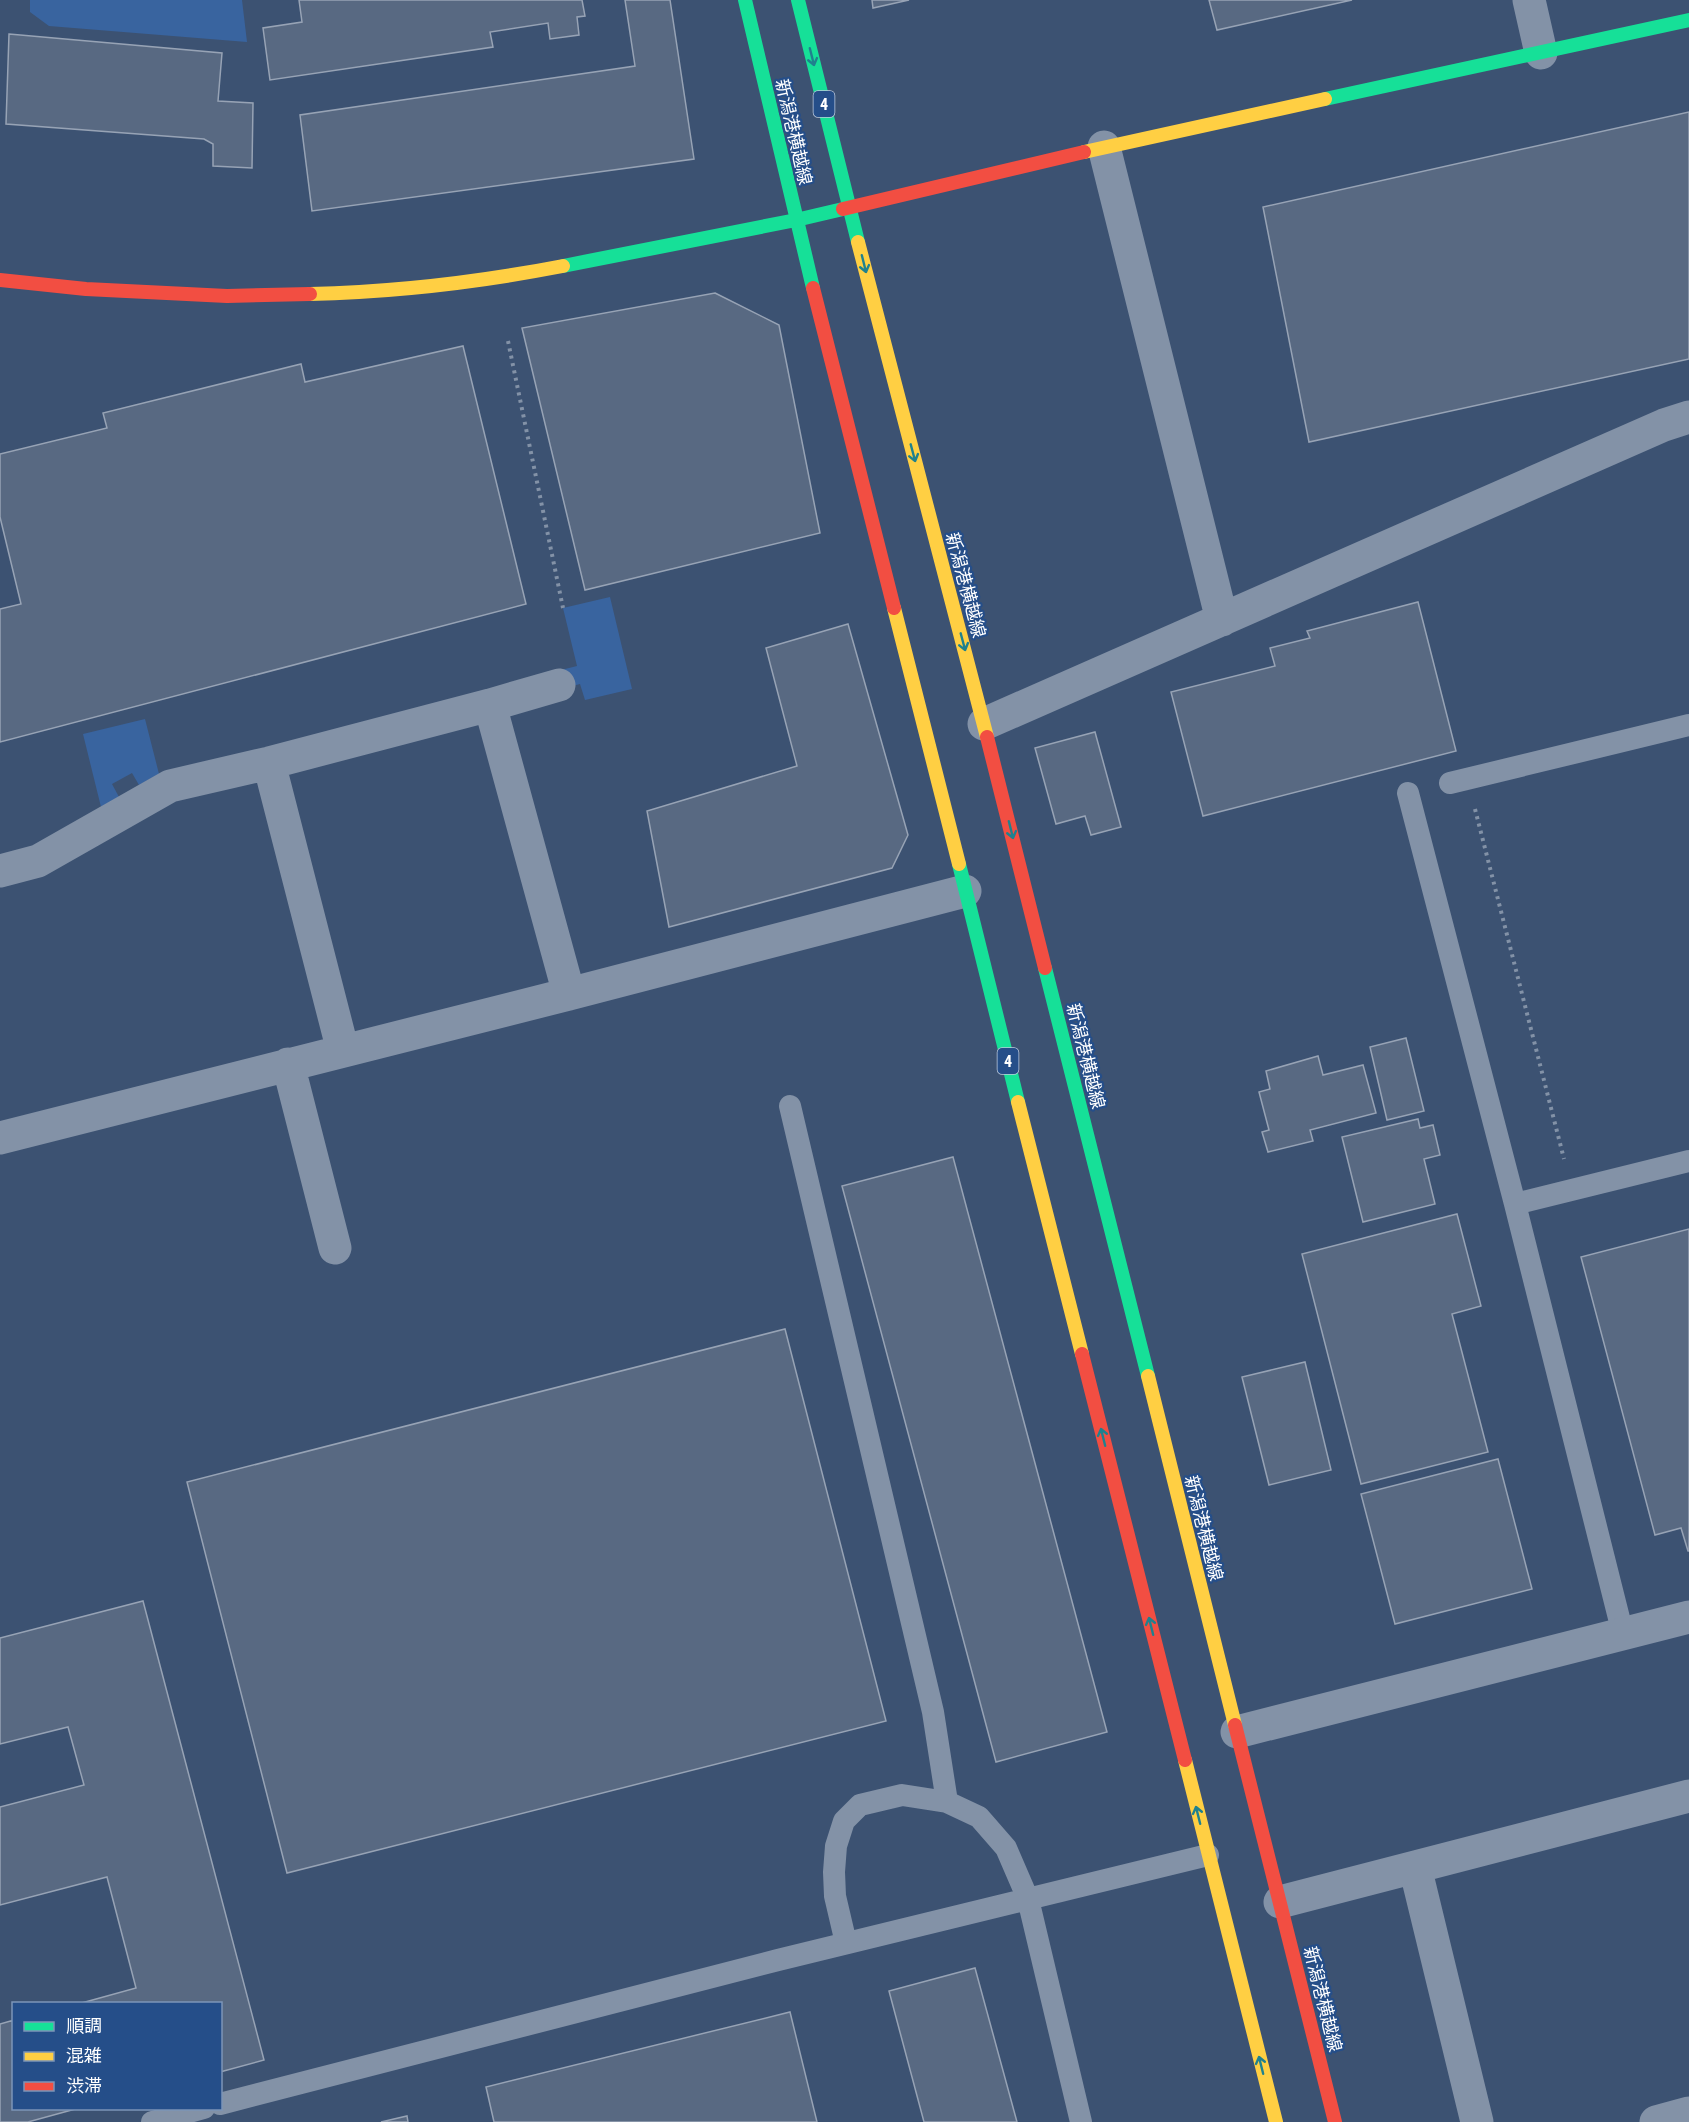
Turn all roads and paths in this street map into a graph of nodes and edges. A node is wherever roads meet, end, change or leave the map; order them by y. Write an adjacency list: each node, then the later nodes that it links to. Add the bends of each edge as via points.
1 (745, 0): 8 (main road, 新潟港横越線 / 4)
2 (798, 0): 7 (main road, 新潟港横越線 / 4, one-way to 7)
3 (1529, 0): 5 (street)
4 (1689, 20): 5 (main road)
5 (1541, 52): 6 (main road)
6 (1104, 147): 7 (main road); 13 (street)
7 (849, 208): 8 (main road); 16 (main road, 新潟港横越線 / 4, one-way to 16)
8 (796, 220): 9 (main road, via 504,277 358,293 227,296); 23 (main road, 新潟港横越線 / 4)
9 (0, 280)
10 (508, 340): 12 (path)
11 (1689, 417): 13 (street)
12 (563, 608)
13 (1222, 620): 16 (street)
14 (559, 685): 15 (street)
15 (490, 705): 18 (street); 24 (street)
16 (984, 724): 35 (main road, 新潟港横越線 / 4, one-way to 35)
17 (1689, 724): 19 (lane)
18 (269, 762): 22 (street, via 170,786 38,861); 25 (street)
19 (1450, 783)
20 (1407, 793): 31 (lane)
21 (1474, 806): 30 (path)
22 (0, 871)
23 (965, 891): 24 (street); 38 (main road, 新潟港横越線 / 4, one-way to 23)
24 (569, 994): 25 (street)
25 (344, 1051): 26 (street)
26 (288, 1064): 28 (street); 32 (street)
27 (790, 1106): 37 (lane, via 933,1712)
28 (0, 1138)
29 (1689, 1161): 31 (lane)
30 (1566, 1166)
31 (1515, 1204): 34 (lane)
32 (335, 1248)
33 (1689, 1617): 34 (street)
34 (1623, 1634): 35 (street)
35 (1237, 1732): 41 (main road, 新潟港横越線 / 4)
36 (1689, 1796): 39 (street)
37 (948, 1802): 40 (lane, via 979,1817 1006,1848); 42 (lane, via 902,1795 860,1805 844,1821 836,1846 834,1872 835,1896)
38 (1208, 1855): 40 (lane); 48 (main road, 新潟港横越線 / 4, one-way to 38)
39 (1415, 1868): 41 (street); 50 (street)
40 (1028, 1899): 42 (lane); 47 (lane)
41 (1280, 1902): 49 (main road, 新潟港横越線 / 4)
42 (846, 1943): 43 (lane)
43 (222, 2103)
44 (200, 2110): 46 (lane)
45 (1689, 2114): 51 (street)
46 (152, 2122)
47 (1081, 2122)
48 (1276, 2122)
49 (1335, 2122)
50 (1478, 2122)
51 (1656, 2122)

